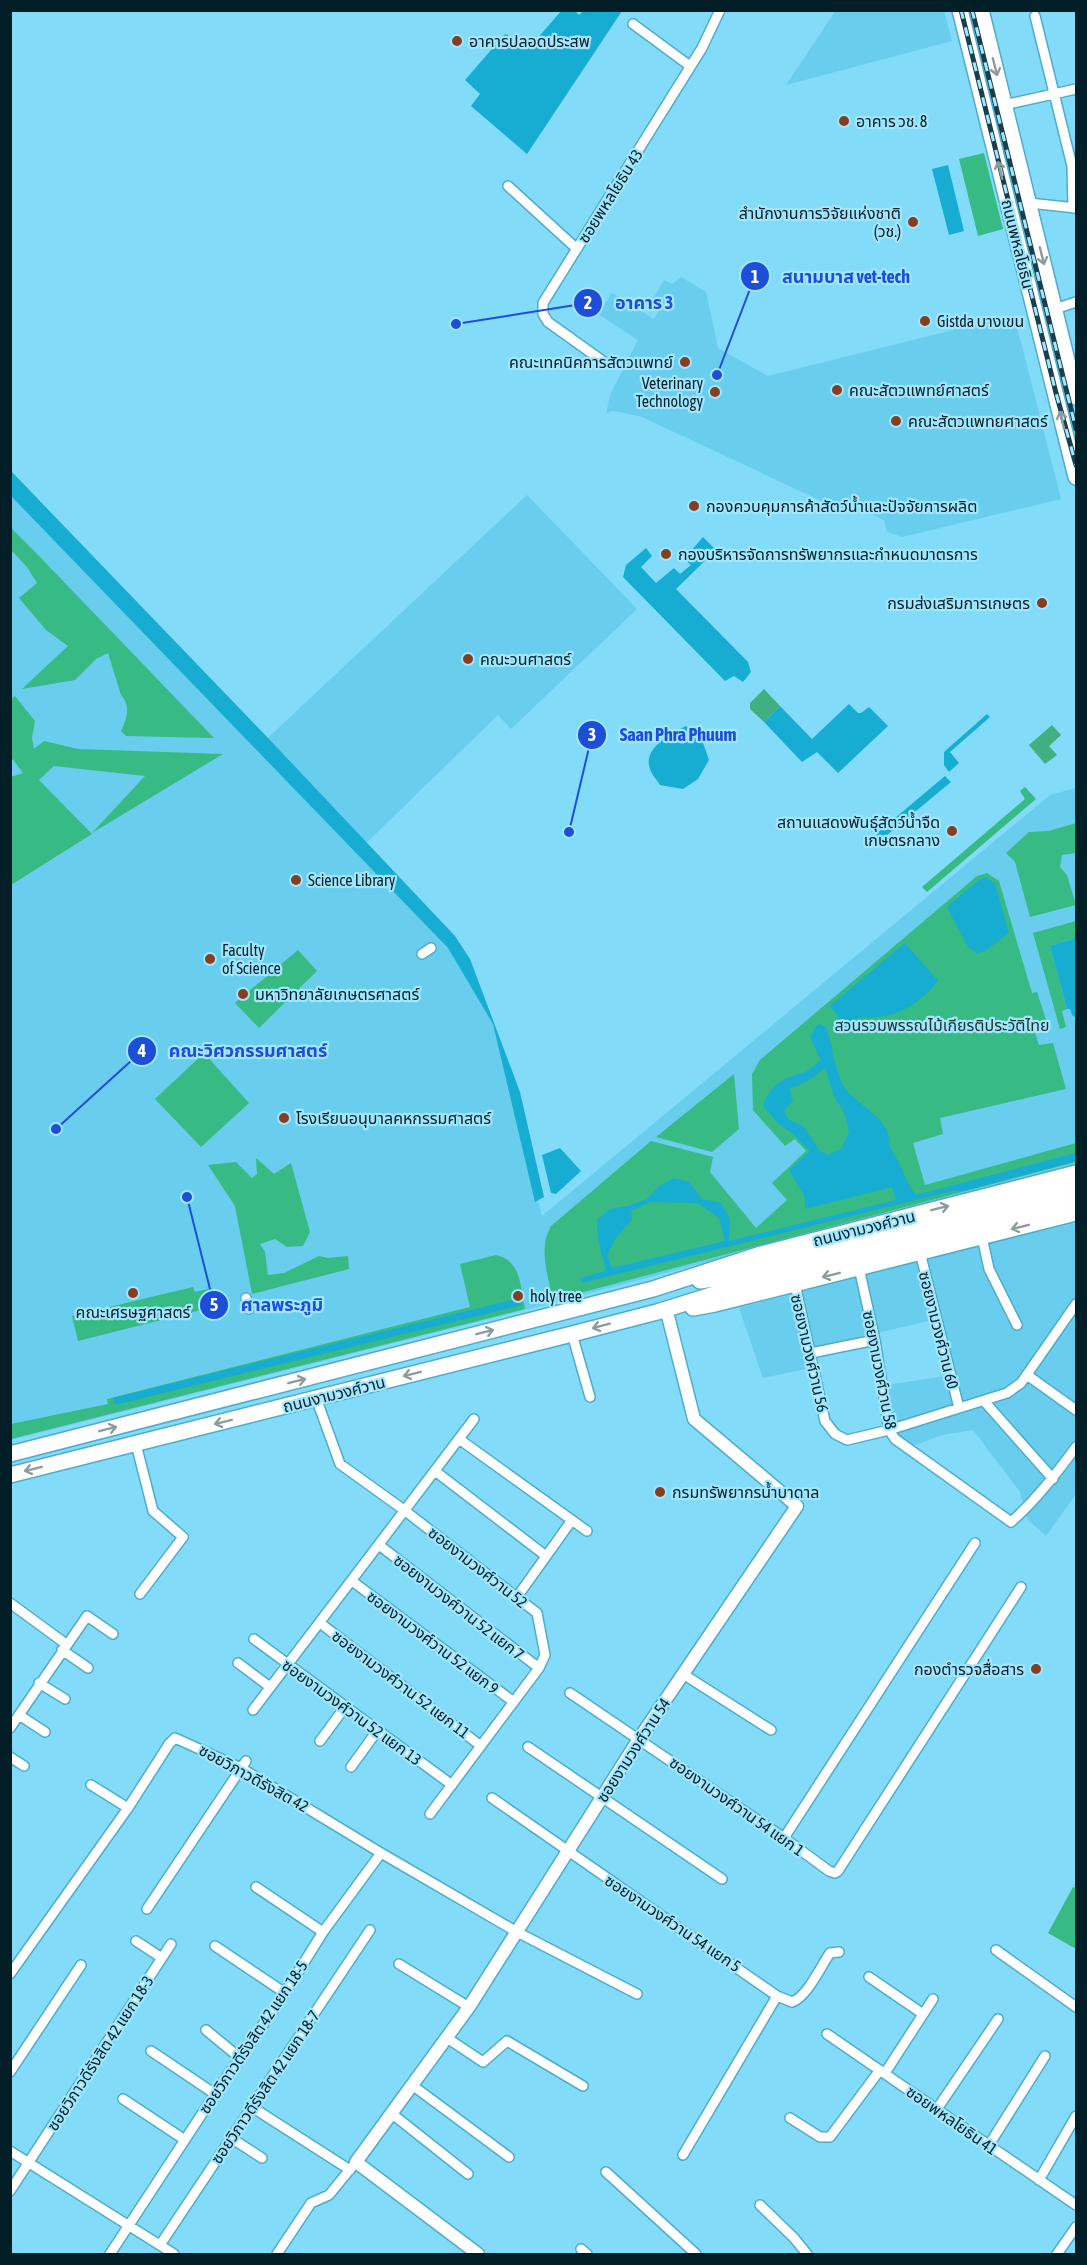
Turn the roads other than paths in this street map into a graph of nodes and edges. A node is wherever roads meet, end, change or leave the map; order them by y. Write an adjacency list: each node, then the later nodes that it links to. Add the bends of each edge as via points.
1 (720, 10): 6 (street, ซอยพหลโยธิน 43)
2 (960, 10): 19 (main road, ถนนพหลโยธิน, one-way to 2)
3 (981, 10): 9 (main road, ถนนพหลโยธิน, one-way to 9)
4 (1035, 16): 8 (street)
5 (633, 24): 6 (street)
6 (690, 66): 14 (street, ซอยพหลโยธิน 43)
7 (1077, 89): 8 (street)
8 (1055, 95): 9 (street); 10 (street)
9 (1004, 105): 12 (main road, ถนนพหลโยธิน)
10 (1075, 166): 13 (street)
11 (508, 186): 14 (street)
12 (1029, 203): 13 (street); 16 (main road, ถนนพหลโยธิน, one-way to 16)
13 (1075, 208)
14 (577, 249): 17 (street, ซอยพหลโยธิน 43, via 543,303 543,314 548,322)
15 (1077, 302): 16 (street)
16 (1055, 309): 18 (main road, ถนนพหลโยธิน)
17 (604, 362)
18 (1077, 397)
19 (1077, 477)
20 (1077, 1173): 28 (main road, ถนนงามวงศ์วาน, one-way to 20, via 761,1254)
21 (1077, 1187): 28 (main road, ถนนงามวงศ์วาน, via 719,1278)
22 (1077, 1198): 32 (main road, ถนนงามวงศ์วาน, via 766,1278)
23 (1077, 1213): 24 (main road, ถนนงามวงศ์วาน, one-way to 24)
24 (982, 1237): 25 (main road, ถนนงามวงศ์วาน); 33 (street, via 989,1269)
25 (920, 1252): 26 (main road, ถนนงามวงศ์วาน); 41 (street, ซอยงามวงศ์วาน 60)
26 (859, 1268): 27 (main road, ถนนงามวงศ์วาน, one-way to 27); 35 (street, ซอยงามวงศ์วาน 58)
27 (795, 1284): 32 (main road, ถนนงามวงศ์วาน, via 715,1304); 36 (street, ซอยงามวงศ์วาน 56)
28 (653, 1289): 48 (main road, ถนนงามวงศ์วาน, one-way to 28)
29 (246, 1298): 31 (street)
30 (1077, 1304): 37 (street, ซอยงามวงศ์วาน 56)
31 (249, 1309)
32 (662, 1312): 34 (main road, ถนนงามวงศ์วาน, one-way to 34); 71 (street, ซอยงามวงศ์วาน 54, via 694,1419 797,1506)
33 (1017, 1324)
34 (572, 1334): 38 (street); 39 (main road, ถนนงามวงศ์วาน, one-way to 39)
35 (875, 1340): 36 (street); 44 (street, ซอยงามวงศ์วาน 58)
36 (811, 1353): 44 (street, ซอยงามวงศ์วาน 56, via 825,1421 835,1434 847,1440)
37 (1027, 1375): 40 (street, ซอยงามวงศ์วาน 56, via 1007,1394); 42 (street)
38 (590, 1397)
39 (316, 1398): 46 (main road, ถนนงามวงศ์วาน, one-way to 46); 52 (street, ซอยงามวงศ์วาน 52, via 340,1464)
40 (984, 1401): 41 (street, ซอยงามวงศ์วาน 56); 51 (street)
41 (958, 1408): 44 (street, ซอยงามวงศ์วาน 56)
42 (1077, 1410)
43 (474, 1419): 45 (street)
44 (889, 1430): 51 (street, ซอยงามวงศ์วาน 58, via 895,1439 1011,1522)
45 (459, 1439): 49 (street); 53 (street)
46 (136, 1444): 50 (main road, ถนนงามวงศ์วาน, one-way to 50); 60 (street, via 153,1511 183,1538)
47 (1077, 1447): 51 (street)
48 (10, 1454)
49 (435, 1471): 52 (street); 57 (street)
50 (10, 1475)
51 (1053, 1479)
52 (404, 1510): 56 (street); 61 (street, ซอยงามวงศ์วาน 52)
53 (572, 1520): 54 (street); 57 (street)
54 (587, 1531)
55 (975, 1542): 98 (street)
56 (379, 1545): 58 (street); 70 (street, ซอยงามวงศ์วาน 52 แยก 7)
57 (546, 1556): 61 (street)
58 (352, 1581): 63 (street); 76 (street, ซอยงามวงศ์วาน 52 แยก 9)
59 (1021, 1587): 98 (street, ซอยงามวงศ์วาน 54 แยก 1, via 838,1871 829,1871)
60 (140, 1594)
61 (517, 1597): 70 (street, ซอยงามวงศ์วาน 52, via 537,1613 546,1654)
62 (10, 1603): 66 (street)
63 (320, 1623): 68 (street); 86 (street, ซอยงามวงศ์วาน 52 แยก 11)
64 (114, 1634): 66 (street, via 87,1616)
65 (254, 1639): 68 (street, ซอยงามวงศ์วาน 52 แยก 13)
66 (64, 1647): 69 (street); 72 (street)
67 (238, 1663): 73 (street)
68 (288, 1665): 73 (street); 77 (street, ซอยงามวงศ์วาน 52 แยก 13)
69 (88, 1668)
70 (539, 1668): 76 (street, ซอยงามวงศ์วาน 52)
71 (683, 1674): 81 (street); 84 (street, ซอยงามวงศ์วาน 54)
72 (39, 1683): 75 (street); 79 (street)
73 (270, 1688): 78 (street)
74 (570, 1693): 84 (street, ซอยงามวงศ์วาน 54 แยก 1)
75 (65, 1699)
76 (514, 1702): 86 (street, ซอยงามวงศ์วาน 52)
77 (345, 1707): 82 (street, ซอยงามวงศ์วาน 52 แยก 13); 85 (street)
78 (253, 1710)
79 (19, 1715): 80 (street); 83 (street)
80 (10, 1728)
81 (771, 1730)
82 (377, 1731): 91 (street); 93 (street, ซอยงามวงศ์วาน 52 แยก 13)
83 (45, 1732)
84 (639, 1739): 94 (street, ซอยงามวงศ์วาน 54); 98 (street, ซอยงามวงศ์วาน 54 แยก 1)
85 (320, 1741)
86 (481, 1746): 93 (street, ซอยงามวงศ์วาน 52)
87 (528, 1747): 94 (street)
88 (10, 1757): 90 (street)
89 (243, 1764): 96 (street, ซอยวิภาวดีรังสิต 42, via 175,1738); 100 (street, ซอยวิภาวดีรังสิต 42); 103 (street)
90 (24, 1766)
91 (351, 1767)
92 (91, 1785): 96 (street)
93 (452, 1785): 97 (street, ซอยงามวงศ์วาน 52)
94 (604, 1797): 99 (street, ซอยงามวงศ์วาน 54); 101 (street)
95 (492, 1798): 99 (street, ซอยงามวงศ์วาน 54 แยก 5)
96 (128, 1808): 115 (street, ซอยวิภาวดีรังสิต 42)
97 (430, 1814)
98 (784, 1838)
99 (568, 1851): 106 (street, ซอยงามวงศ์วาน 54); 119 (street, ซอยงามวงศ์วาน 54 แยก 5)
100 (381, 1853): 105 (street, ซอยวิภาวดีรังสิต 42 แยก 18-5); 106 (street, ซอยวิภาวดีรังสิต 42)
101 (722, 1879)
102 (256, 1887): 105 (street)
103 (147, 1909)
104 (370, 1930): 137 (street, ซอยวิภาวดีรังสิต 42 แยก 18-7)
105 (322, 1932): 117 (street, ซอยวิภาวดีรังสิต 42 แยก 18-5)
106 (517, 1932): 118 (street, ซอยวิภาวดีรังสิต 42); 121 (street, ซอยงามวงศ์วาน 54)
107 (136, 1941): 112 (street)
108 (171, 1944): 112 (street, ซอยวิภาวดีรังสิต 42 แยก 18-3)
109 (215, 1946): 117 (street)
110 (996, 1950): 122 (street)
111 (839, 1952): 119 (street, via 830,1953 798,2000 792,2002)
112 (162, 1958): 149 (street, ซอยวิภาวดีรังสิต 42 แยก 18-3)
113 (399, 1964): 121 (street)
114 (81, 1965): 131 (street)
115 (10, 1974)
116 (869, 1977): 123 (street)
117 (285, 1993): 130 (street, ซอยวิภาวดีรังสิต 42 แยก 18-5)
118 (637, 1994)
119 (777, 1996): 146 (street)
120 (933, 1999): 123 (street)
121 (469, 2007): 127 (street, ซอยงามวงศ์วาน 54)
122 (1077, 2007)
123 (923, 2014): 132 (street)
124 (998, 2019): 138 (street)
125 (206, 2030): 130 (street)
126 (827, 2034): 132 (street, ซอยพหลโยธิน 41)
127 (447, 2038): 133 (street, ซอยงามวงศ์วาน 54); 134 (street, via 483,2062 507,2041)
128 (151, 2051): 135 (street)
129 (1045, 2056): 144 (street)
130 (240, 2058): 135 (street, ซอยวิภาวดีรังสิต 42 แยก 18-5)
131 (10, 2072)
132 (882, 2072): 138 (street, ซอยพหลโยธิน 41); 141 (street, via 830,2137 820,2137)
133 (412, 2085): 139 (street, ซอยงามวงศ์วาน 54); 147 (street)
134 (583, 2086)
135 (215, 2094): 143 (street, ซอยวิภาวดีรังสิต 42 แยก 18-5)
136 (123, 2099): 143 (street)
137 (252, 2107): 142 (street, ซอยวิภาวดีรังสิต 42 แยก 18-7); 150 (street)
138 (937, 2109): 144 (street, ซอยพหลโยธิน 41)
139 (391, 2113): 150 (street, ซอยงามวงศ์วาน 54); 152 (street)
140 (1077, 2116): 153 (street)
141 (790, 2118)
142 (231, 2138): 148 (street); 159 (street, ซอยวิภาวดีรังสิต 42 แยก 18-7)
143 (184, 2140): 157 (street, ซอยวิภาวดีรังสิต 42 แยก 18-5)
144 (989, 2145): 153 (street, ซอยพหลโยธิน 41)
145 (10, 2151): 149 (street)
146 (683, 2155)
147 (509, 2157)
148 (262, 2158)
149 (28, 2163): 154 (street, ซอยวิภาวดีรังสิต 42 แยก 18-3); 157 (street)
150 (353, 2166): 160 (street); 163 (street, ซอยงามวงศ์วาน 54, via 329,2195 311,2203)
151 (606, 2172): 164 (street)
152 (468, 2174)
153 (1039, 2180): 156 (street, ซอยพหลโยธิน 41)
154 (10, 2191)
155 (760, 2205): 165 (street)
156 (1077, 2205)
157 (129, 2224): 159 (street); 161 (street, ซอยวิภาวดีรังสิต 42 แยก 18-5)
158 (1077, 2227): 166 (street)
159 (160, 2245): 162 (street)
160 (470, 2252)
161 (110, 2254)
162 (174, 2254)
163 (277, 2254)
164 (696, 2254)
165 (807, 2254)
166 (1057, 2254)

